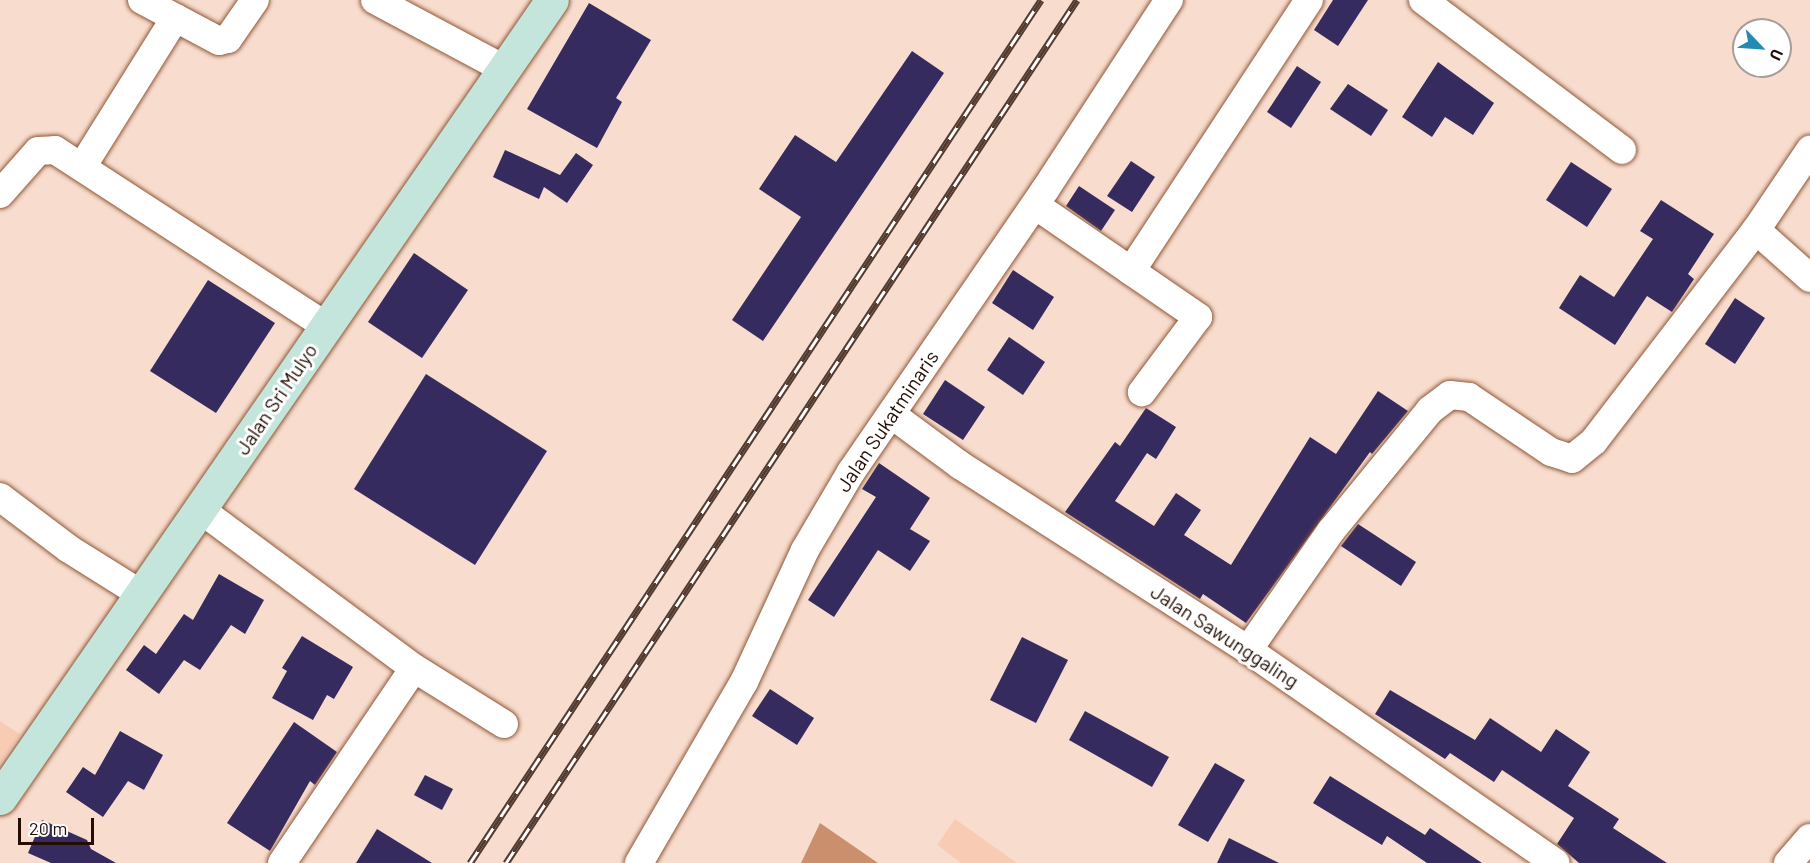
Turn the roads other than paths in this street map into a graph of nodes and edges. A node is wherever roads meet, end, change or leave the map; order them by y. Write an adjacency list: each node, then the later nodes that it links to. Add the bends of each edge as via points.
1 (142, 0): 8 (street)
2 (255, 0): 8 (street, via 228,39 219,41)
3 (375, 0): 9 (street)
4 (552, 0): 9 (main road, Jalan Sri Mulyo)
5 (1169, 0): 14 (street, Jalan Sukatminaris)
6 (1309, 0): 16 (street)
7 (1423, 0): 10 (street)
8 (175, 18): 12 (street)
9 (504, 69): 18 (main road, Jalan Sri Mulyo)
10 (1622, 150)
11 (1810, 150): 15 (street)
12 (82, 167): 13 (street, via 55,150 38,151); 18 (street)
13 (0, 194)
14 (1035, 205): 16 (street); 20 (street, Jalan Sukatminaris)
15 (1756, 230): 17 (street); 24 (street, via 1594,441 1572,459 1551,452 1469,397 1450,395 1430,411 1331,531)
16 (1131, 271): 19 (street, via 1198,317)
17 (1810, 278)
18 (326, 326): 22 (main road, Jalan Sri Mulyo)
19 (1142, 392)
20 (891, 414): 24 (street, Jalan Sawunggaling, via 960,465); 30 (street, Jalan Sukatminaris, via 805,550 744,682)
21 (0, 497): 23 (street, via 69,549)
22 (201, 510): 23 (main road, Jalan Sri Mulyo); 25 (street)
23 (141, 594): 27 (main road, Jalan Sri Mulyo)
24 (1248, 650): 31 (street, Jalan Sawunggaling)
25 (414, 668): 26 (street); 29 (street)
26 (504, 724)
27 (0, 798)
28 (1810, 838): 32 (street)
29 (282, 863)
30 (639, 863)
31 (1556, 863)
32 (1788, 863)

